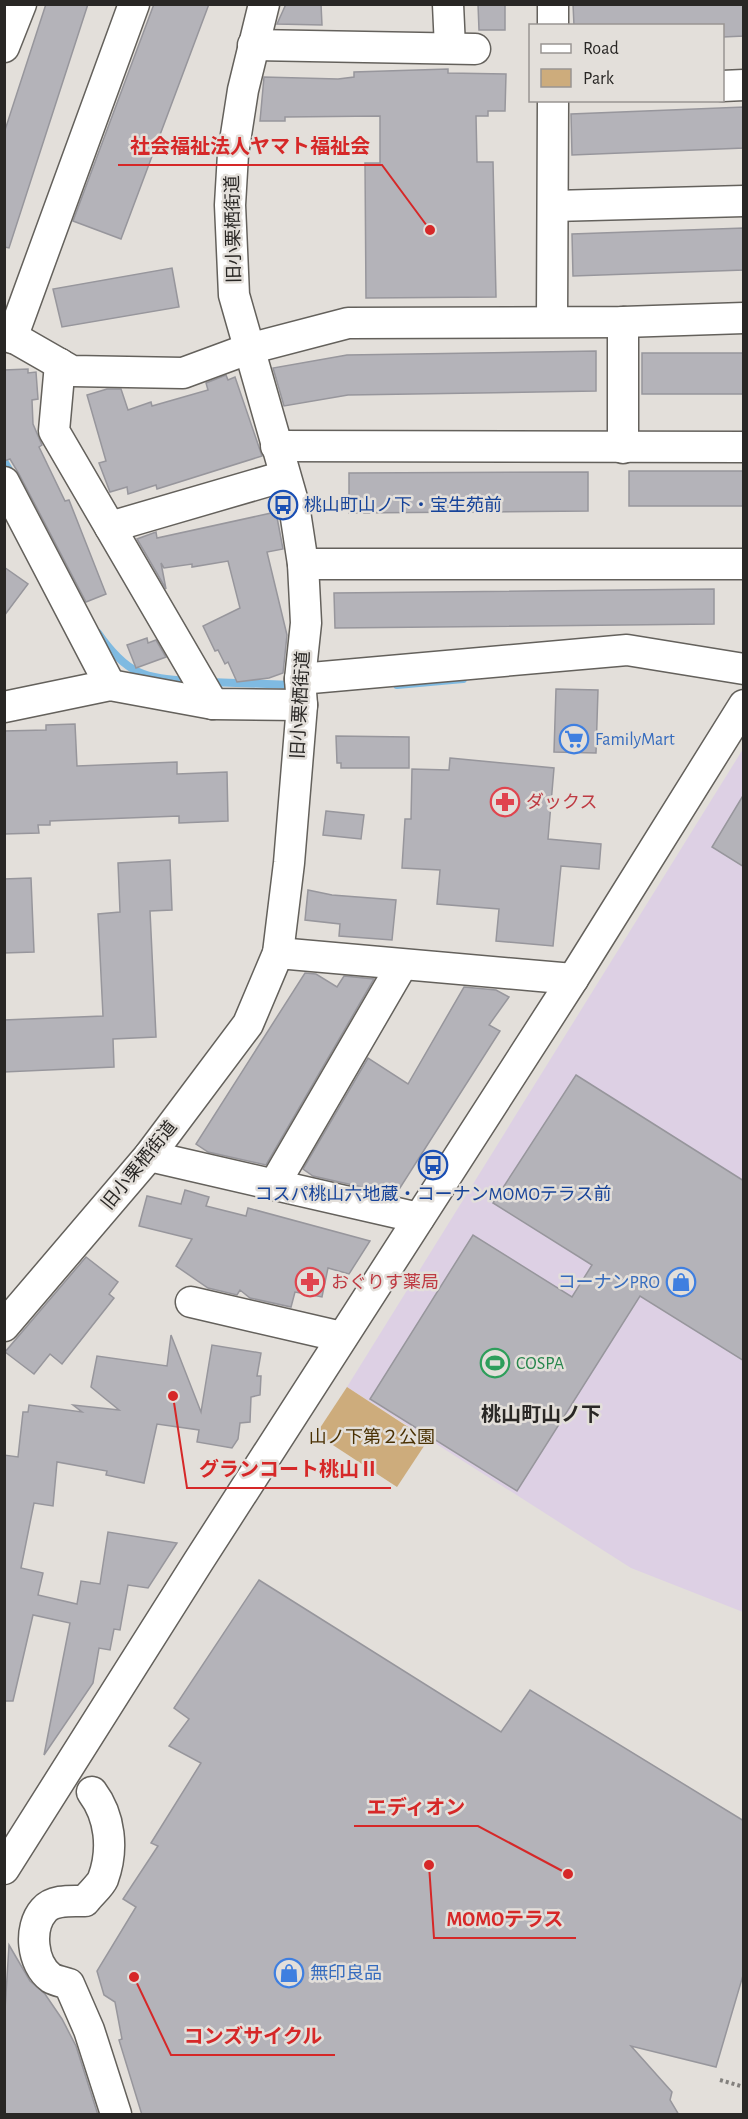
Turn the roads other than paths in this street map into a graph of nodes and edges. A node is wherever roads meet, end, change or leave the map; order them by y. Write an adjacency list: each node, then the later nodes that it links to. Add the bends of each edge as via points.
1 (21, 4): 8 (street)
2 (134, 4): 17 (street)
3 (264, 4): 7 (street, 旧小栗栖街道)
4 (448, 4): 7 (street, via 463,48)
5 (553, 4): 6 (street)
6 (553, 24)
7 (252, 45): 18 (street, 旧小栗栖街道, via 233,154 230,205 234,295)
8 (4, 47)
9 (724, 86): 10 (street)
10 (744, 86)
11 (553, 102): 13 (street)
12 (744, 201): 13 (street)
13 (553, 206): 15 (street)
14 (744, 318): 16 (street)
15 (552, 321): 16 (street); 18 (street, via 348,323)
16 (623, 322): 22 (street)
17 (8, 335): 19 (street)
18 (248, 349): 19 (street, via 183,373 72,371); 20 (street, 旧小栗栖街道)
19 (60, 364): 25 (street, via 54,431)
20 (276, 446): 22 (street); 23 (street, 旧小栗栖街道)
21 (744, 447): 22 (street)
22 (623, 448)
23 (285, 476): 25 (street); 26 (street, 旧小栗栖街道, via 294,505)
24 (4, 482): 29 (street)
25 (110, 527): 31 (street)
26 (303, 564): 27 (street); 30 (street, 旧小栗栖街道, via 306,623)
27 (744, 564)
28 (744, 669): 30 (street, via 627,650)
29 (110, 685): 31 (street); 33 (street)
30 (301, 692): 31 (street); 34 (street, 旧小栗栖街道, via 290,864)
31 (211, 701)
32 (744, 705): 36 (street)
33 (4, 707)
34 (278, 953): 35 (street); 37 (street, 旧小栗栖街道, via 248,1024)
35 (402, 965): 36 (street); 38 (street)
36 (573, 979): 39 (street)
37 (149, 1156): 38 (street); 41 (street, 旧小栗栖街道)
38 (274, 1185): 39 (street)
39 (419, 1218): 42 (street)
40 (191, 1302): 42 (street)
41 (4, 1326)
42 (342, 1337): 44 (street)
43 (92, 1792): 45 (street, via 105,1809 109,1845 103,1880 85,1900 60,1901 44,1910 33,1936 37,1959 52,1978 69,1984 89,2030)
44 (4, 1869)
45 (116, 2115)

